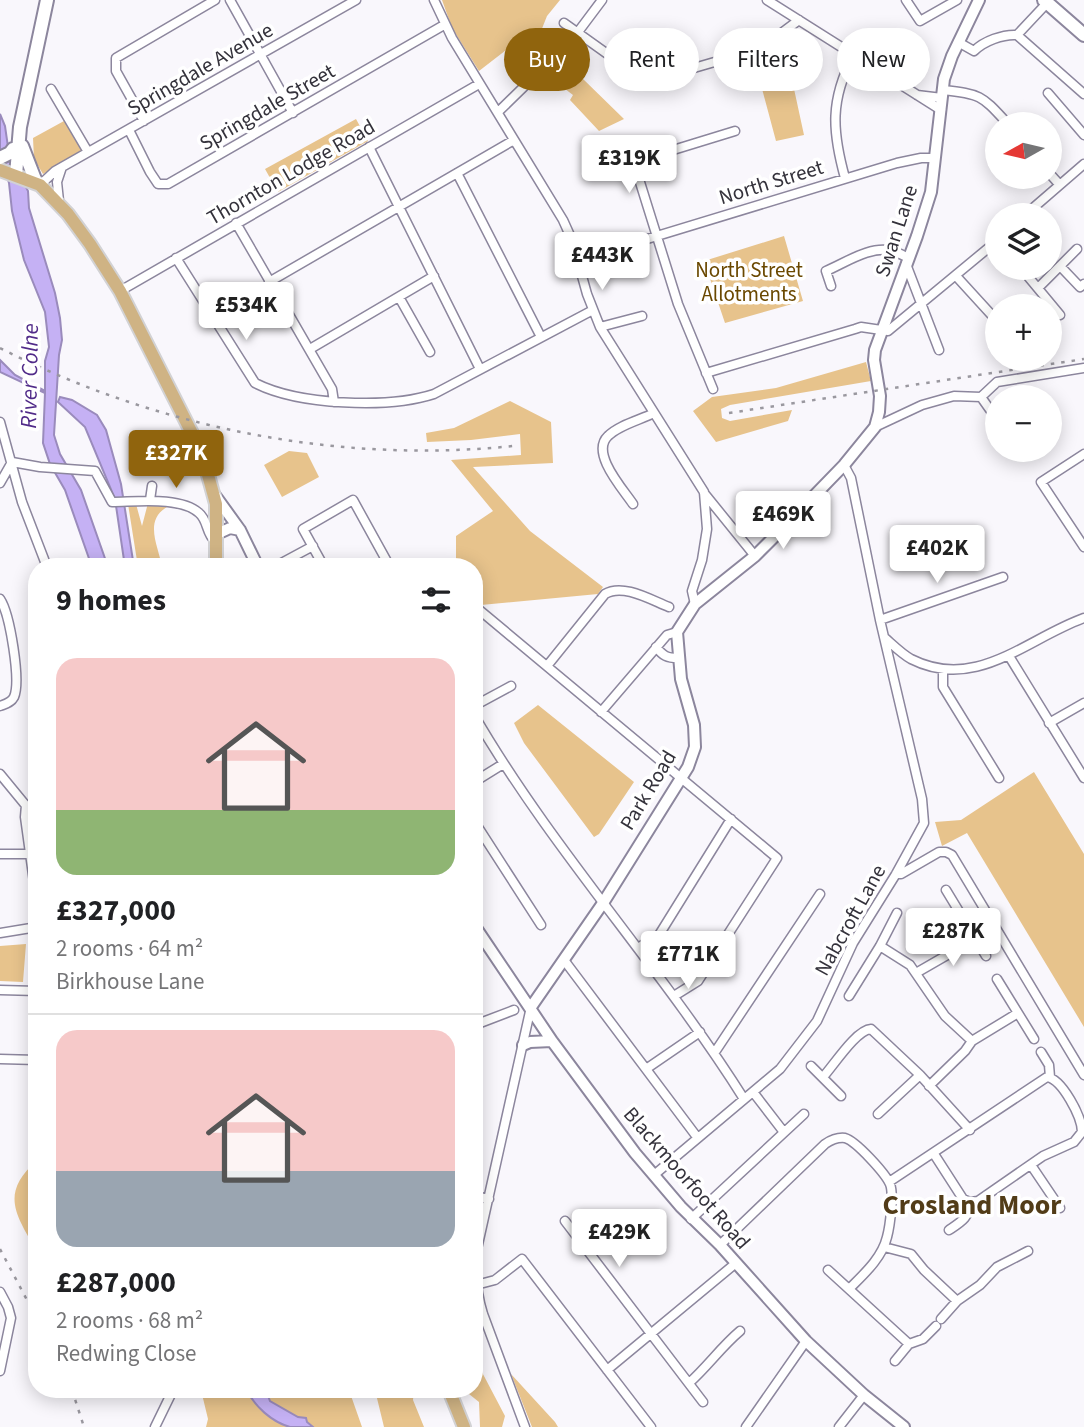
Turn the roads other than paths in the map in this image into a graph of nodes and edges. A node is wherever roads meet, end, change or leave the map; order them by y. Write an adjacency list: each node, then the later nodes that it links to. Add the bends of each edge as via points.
1 (47, 0): 36 (main road)
2 (215, 0): 34 (street, via 116,58 116,71)
3 (230, 0): 22 (street)
4 (356, 0): 22 (street, Springdale Avenue)
5 (434, 0): 14 (street)
6 (602, 0): 16 (street)
7 (767, 0): 12 (street)
8 (906, 0): 9 (street, via 920,21)
9 (958, 0): 11 (street)
10 (1046, 1): 17 (street); 18 (main road)
11 (977, 5): 20 (street, Swan Lane)
12 (799, 20): 19 (street, via 749,52 660,75 635,69); 21 (street)
13 (564, 23): 15 (street)
14 (444, 25): 23 (street); 33 (street, Springdale Street)
15 (572, 28)
16 (581, 28)
17 (1017, 35): 20 (street, via 988,41 974,51); 29 (street)
18 (1084, 35)
19 (590, 41)
20 (958, 42): 30 (street, Swan Lane)
21 (837, 45)
22 (260, 54): 33 (street); 34 (street, Springdale Avenue)
23 (480, 84): 31 (street); 40 (street, Thornton Lodge Road)
24 (51, 89): 42 (street)
25 (520, 91): 31 (street)
26 (838, 91): 49 (street, via 836,143)
27 (910, 91): 30 (street)
28 (1048, 93): 38 (street)
29 (1084, 94)
30 (942, 99): 32 (street, via 968,92 981,96); 43 (street, Swan Lane)
31 (498, 112): 39 (street)
32 (996, 112)
33 (293, 113): 35 (street, Springdale Street, via 168,184 158,184)
34 (144, 121): 35 (street, Springdale Avenue)
35 (129, 130): 42 (street, Springdale Avenue)
36 (20, 131): 47 (main road); 47 (main road); 51 (main road, via 25,158)
37 (735, 131): 44 (street)
38 (1084, 135)
39 (514, 140): 48 (street); 61 (street, via 563,220)
40 (369, 147): 55 (street); 56 (street, Thornton Lodge Road)
41 (629, 147): 44 (street)
42 (88, 152): 45 (street, Springdale Avenue)
43 (935, 158): 49 (street, North Street, via 909,160); 62 (street, Swan Lane, via 931,192)
44 (634, 162): 57 (street)
45 (62, 167): 51 (street, Springdale Avenue); 54 (street, via 57,182)
46 (1083, 168): 50 (street)
47 (9, 169): 51 (main road)
48 (457, 173): 55 (street); 82 (street)
49 (845, 178): 57 (street, North Street)
50 (1062, 182)
51 (38, 183): 54 (main road)
52 (1054, 189): 53 (street)
53 (1038, 203)
54 (59, 204): 73 (main road)
55 (399, 206): 65 (street); 69 (street)
56 (236, 223): 60 (street, Thornton Lodge Road); 69 (street)
57 (656, 235): 61 (street, North Street); 88 (street)
58 (1077, 250): 63 (street)
59 (985, 251): 66 (street)
60 (176, 258): 73 (street, Thornton Lodge Road); 91 (street, via 255,383)
61 (578, 260): 78 (street)
62 (907, 261): 71 (street, via 892,250 877,250 826,271); 76 (street); 81 (street, Swan Lane)
63 (1062, 264)
64 (1062, 268): 70 (street, via 1080,287)
65 (434, 276): 75 (street); 87 (street)
66 (956, 276): 76 (street); 77 (street)
67 (1031, 280): 72 (street)
68 (1046, 280): 72 (street)
69 (269, 282): 83 (street)
70 (1084, 284)
71 (831, 286)
72 (1038, 288): 74 (street)
73 (120, 291): 103 (main road, via 202,453)
74 (1043, 294)
75 (399, 297): 83 (street); 85 (street)
76 (921, 304): 81 (street, via 888,331); 84 (street)
77 (985, 308)
78 (593, 310): 80 (street); 82 (street)
79 (642, 316): 80 (street)
80 (600, 327): 93 (street)
81 (882, 330): 88 (street, via 855,329); 95 (street, Swan Lane, via 874,350 880,396)
82 (541, 337): 87 (street)
83 (310, 349): 91 (street, via 332,389)
84 (939, 350)
85 (430, 352)
86 (1084, 368): 90 (street, via 998,382)
87 (480, 369): 91 (street, via 420,399)
88 (706, 373): 89 (street)
89 (713, 389)
90 (981, 397): 92 (street); 95 (street, via 954,396 922,405)
91 (334, 402)
92 (985, 403)
93 (654, 413): 102 (street); 105 (street, via 613,432 603,444 610,471)
94 (0, 422): 96 (street)
95 (875, 427): 99 (street)
96 (3, 441): 98 (street)
97 (1084, 454): 109 (street, via 1041,482)
98 (12, 462): 100 (street); 104 (street, via 97,472 109,500); 111 (street)
99 (844, 465): 110 (street); 123 (street, Nabcroft Lane, via 851,478)
100 (0, 483)
101 (152, 486): 104 (street)
102 (704, 492): 110 (street); 119 (street, via 707,529 692,591)
103 (214, 495): 106 (street); 107 (main road)
104 (150, 500): 107 (street, via 196,509 211,538)
105 (633, 504)
106 (240, 530): 107 (street, via 230,528); 113 (street)
107 (217, 538): 112 (main road)
108 (313, 546): 114 (street); 115 (street); 116 (street, via 303,529 353,500)
109 (1084, 547)
110 (755, 556): 119 (street)
111 (44, 558)
112 (216, 558)
113 (254, 558)
114 (291, 558)
115 (319, 558)
116 (385, 558)
117 (1003, 577): 123 (street)
118 (0, 599): 134 (street, via 12,636 15,688 13,698)
119 (695, 604): 124 (street)
120 (668, 607): 129 (street, via 612,589)
121 (483, 613): 129 (street)
122 (1084, 618): 127 (street)
123 (880, 620): 125 (street, Nabcroft Lane)
124 (677, 632): 126 (street, via 667,635); 128 (street, Park Road)
125 (885, 638): 130 (street, via 910,659); 151 (street, Nabcroft Lane, via 922,799 923,823)
126 (656, 648): 128 (street, via 662,655); 135 (street)
127 (1009, 656): 130 (street, via 986,666); 136 (street)
128 (678, 658): 141 (street, Park Road, via 695,747)
129 (547, 666): 135 (street)
130 (943, 670): 142 (street, via 943,687)
131 (510, 686): 132 (street)
132 (483, 701)
133 (1084, 703): 136 (street)
134 (0, 706)
135 (601, 712): 141 (street)
136 (1049, 723): 143 (street)
137 (483, 730): 138 (street)
138 (503, 764): 140 (street); 154 (street)
139 (0, 774): 144 (street)
140 (483, 776)
141 (680, 778): 146 (street); 154 (street, Park Road)
142 (999, 778)
143 (1084, 778)
144 (26, 805): 145 (street); 148 (street)
145 (28, 808)
146 (731, 819): 162 (street, via 659,935); 169 (street, via 776,858 698,981)
147 (483, 835): 156 (street)
148 (28, 845)
149 (0, 854): 150 (street)
150 (28, 854)
151 (896, 874): 187 (street, via 939,852 952,855); 191 (street, Nabcroft Lane, via 853,943 817,1021 780,1069)
152 (946, 890): 160 (street)
153 (820, 894): 180 (street)
154 (603, 903): 162 (street); 164 (street, Park Road)
155 (897, 913): 161 (street)
156 (541, 925)
157 (28, 928): 158 (street)
158 (0, 933)
159 (483, 938): 171 (street, Blackmoorfoot Road)
160 (975, 939): 163 (street); 165 (street)
161 (880, 946): 165 (street); 170 (street)
162 (638, 948): 169 (street)
163 (986, 956)
164 (564, 960): 171 (street, Park Road); 185 (street)
165 (916, 973): 178 (street, via 946,1016)
166 (998, 979): 173 (street)
167 (0, 990): 168 (street)
168 (28, 990)
169 (674, 996): 175 (street)
170 (849, 996)
171 (531, 1007): 177 (street, Blackmoorfoot Road); 179 (street)
172 (514, 1010): 174 (street)
173 (1018, 1013): 176 (street); 178 (street)
174 (483, 1022)
175 (700, 1032): 180 (street); 185 (street)
176 (1034, 1039)
177 (552, 1041): 179 (street); 201 (street, Blackmoorfoot Road)
178 (972, 1041): 190 (street)
179 (523, 1045): 204 (street)
180 (715, 1052): 193 (street)
181 (1041, 1052): 189 (street)
182 (0, 1059): 183 (street)
183 (28, 1060)
184 (811, 1066): 188 (street)
185 (646, 1069): 198 (street)
186 (920, 1075): 188 (street, via 867,1028); 190 (street); 195 (street)
187 (1084, 1075)
188 (823, 1077): 192 (street)
189 (1050, 1077): 196 (street); 200 (street, via 1068,1096 1082,1132 1074,1142)
190 (929, 1086): 196 (street)
191 (753, 1092): 193 (street, Nabcroft Lane); 197 (street)
192 (841, 1096)
193 (744, 1099): 198 (street, Nabcroft Lane)
194 (804, 1114): 197 (street)
195 (878, 1114)
196 (970, 1130): 199 (street)
197 (783, 1131): 207 (street)
198 (697, 1138): 201 (street, Nabcroft Lane)
199 (934, 1154): 202 (street); 205 (street, via 962,1199)
200 (1031, 1165): 205 (street); 206 (street)
201 (654, 1175): 207 (street, Blackmoorfoot Road)
202 (889, 1182): 211 (street, via 853,1142 832,1139); 212 (street, via 889,1230)
203 (483, 1198): 204 (street)
204 (489, 1199): 209 (street)
205 (970, 1202): 210 (street, via 965,1218)
206 (1060, 1208)
207 (691, 1219): 211 (street, Blackmoorfoot Road)
208 (565, 1221): 222 (street)
209 (483, 1224)
210 (949, 1230)
211 (720, 1245): 214 (street, Blackmoorfoot Road)
212 (884, 1247): 217 (street); 219 (street, via 911,1254)
213 (1028, 1251): 219 (street, via 997,1267)
214 (736, 1263): 222 (street); 223 (street, Blackmoorfoot Road)
215 (828, 1270): 217 (street)
216 (483, 1283): 226 (street, via 495,1280 522,1259)
217 (849, 1289): 224 (street)
218 (0, 1292): 227 (street, via 10,1318)
219 (957, 1301): 224 (street, via 923,1339)
220 (483, 1314): 235 (street)
221 (740, 1331): 228 (street)
222 (651, 1334): 226 (street); 228 (street)
223 (806, 1341): 229 (street, Blackmoorfoot Road); 237 (street)
224 (909, 1344): 225 (street)
225 (895, 1361)
226 (607, 1370): 236 (street)
227 (1, 1371)
228 (688, 1383): 232 (street)
229 (864, 1395): 238 (street); 239 (street, Blackmoorfoot Road)
230 (169, 1398): 233 (street)
231 (452, 1398): 234 (main road)
232 (703, 1402)
233 (155, 1427)
234 (464, 1427)
235 (525, 1427)
236 (651, 1427)
237 (746, 1427)
238 (839, 1427)
239 (904, 1427)

